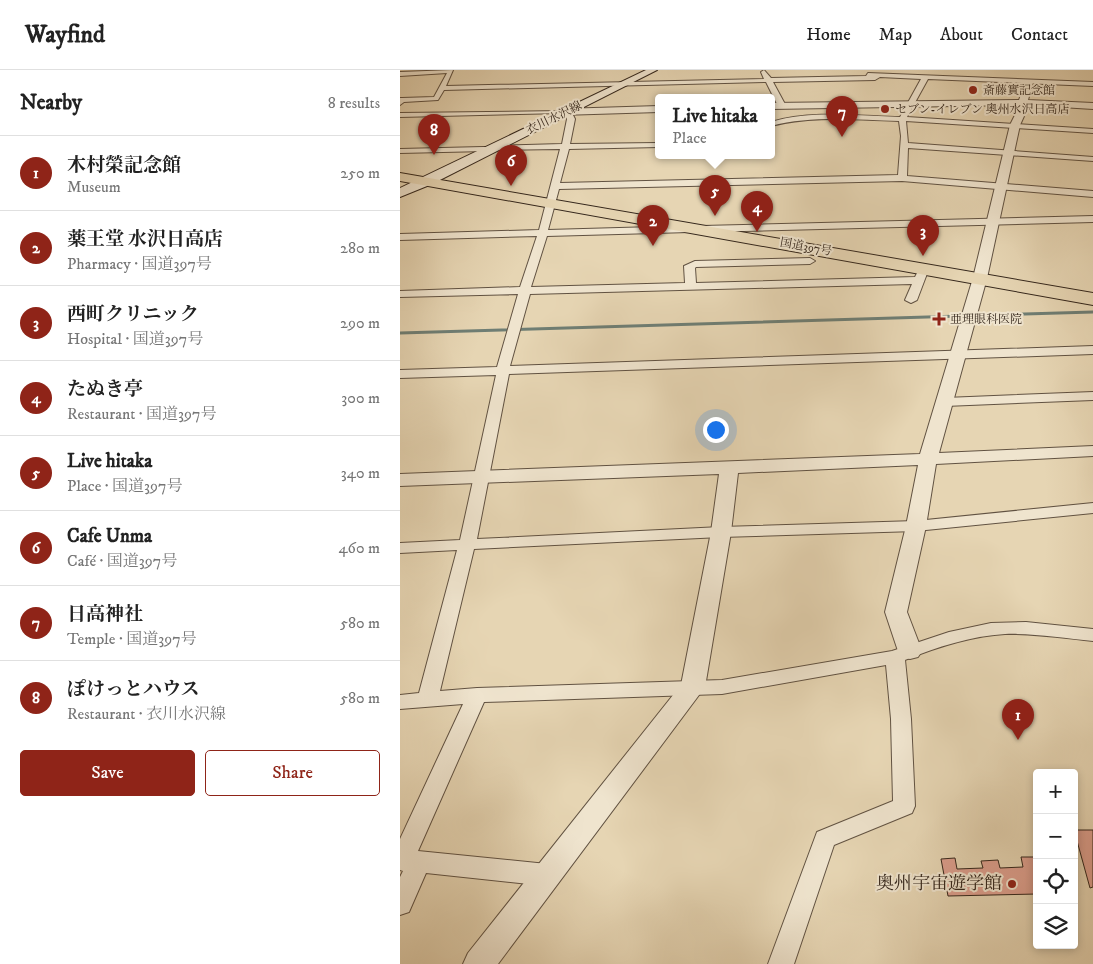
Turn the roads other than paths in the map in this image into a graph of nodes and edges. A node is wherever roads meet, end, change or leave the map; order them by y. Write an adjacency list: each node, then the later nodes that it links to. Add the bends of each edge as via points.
1 (647, 70): 11 (main road, 衣川水沢線)
2 (654, 70): 11 (main road, 衣川水沢線)
3 (764, 70): 9 (street)
4 (828, 72): 6 (street)
5 (400, 74): 13 (street, via 451,71)
6 (878, 76): 7 (street); 9 (street)
7 (925, 78): 8 (street); 16 (street)
8 (1032, 79): 12 (street); 17 (street, via 1023,99)
9 (767, 80): 10 (street); 19 (street)
10 (706, 82): 11 (street, via 671,86); 14 (street)
11 (623, 84): 13 (street); 22 (main road, 衣川水沢線)
12 (1093, 84)
13 (442, 88): 15 (street, via 436,99 402,100)
14 (708, 90)
15 (400, 103)
16 (910, 103): 17 (street); 19 (street); 24 (street)
17 (1025, 103): 20 (street); 26 (street)
18 (775, 106): 19 (street)
19 (782, 106)
20 (1093, 106)
21 (655, 109): 22 (street)
22 (564, 111): 23 (street); 30 (street, via 571,119); 31 (main road, 衣川水沢線)
23 (400, 115)
24 (902, 119): 25 (street, via 825,117); 26 (street); 28 (street)
25 (775, 123)
26 (1015, 125): 27 (street); 33 (street)
27 (1093, 131)
28 (905, 144): 33 (street); 36 (street)
29 (655, 145): 30 (street)
30 (565, 147): 31 (street); 38 (street)
31 (488, 149): 32 (street); 37 (main road, 衣川水沢線)
32 (400, 151)
33 (1010, 153): 34 (street); 39 (street)
34 (1093, 159)
35 (400, 176): 37 (highway, 国道397号)
36 (902, 178): 38 (street); 39 (street)
37 (423, 180): 40 (main road, 衣川水沢線); 41 (main road, 衣川水沢線); 43 (highway, 国道397号)
38 (554, 186): 43 (street)
39 (1002, 186): 42 (street); 45 (street)
40 (400, 187)
41 (400, 192)
42 (1093, 194)
43 (550, 203): 46 (highway, 国道397号); 47 (street)
44 (1093, 219): 45 (street)
45 (994, 221): 46 (street); 51 (street)
46 (700, 229): 47 (street); 49 (highway, 国道397号)
47 (543, 232): 48 (street); 54 (street)
48 (400, 237)
49 (809, 254): 50 (highway, 国道397号); 52 (street); 53 (street, via 695,264 689,266)
50 (922, 274): 51 (highway, 国道397号); 52 (street); 57 (street)
51 (980, 278): 56 (highway, 国道397号); 59 (street)
52 (816, 283): 53 (street)
53 (692, 286): 54 (street)
54 (524, 290): 55 (street); 60 (street)
55 (400, 294)
56 (1093, 298)
57 (911, 300)
58 (1093, 350): 59 (street)
59 (959, 354): 60 (street); 63 (street)
60 (503, 370): 61 (street); 67 (street)
61 (400, 374)
62 (1093, 396): 63 (street)
63 (945, 402): 65 (street)
64 (1093, 451): 65 (street)
65 (928, 458): 66 (street); 70 (street)
66 (729, 468): 67 (street); 71 (street)
67 (482, 477): 68 (street); 72 (street)
68 (400, 480)
69 (1093, 508): 70 (street)
70 (916, 526): 71 (street); 75 (street, via 896,612)
71 (721, 532): 72 (street); 76 (street)
72 (467, 545): 73 (street); 78 (street)
73 (400, 548)
74 (1093, 634): 75 (street, via 982,630)
75 (902, 654): 76 (street, via 722,687); 84 (street, via 904,806 825,840)
76 (693, 687): 77 (street); 81 (street)
77 (477, 695): 78 (street); 80 (street)
78 (428, 698): 79 (street)
79 (400, 702)
80 (407, 860): 81 (street); 82 (street)
81 (548, 875): 83 (street)
82 (400, 904)
83 (479, 964)
84 (782, 964)

